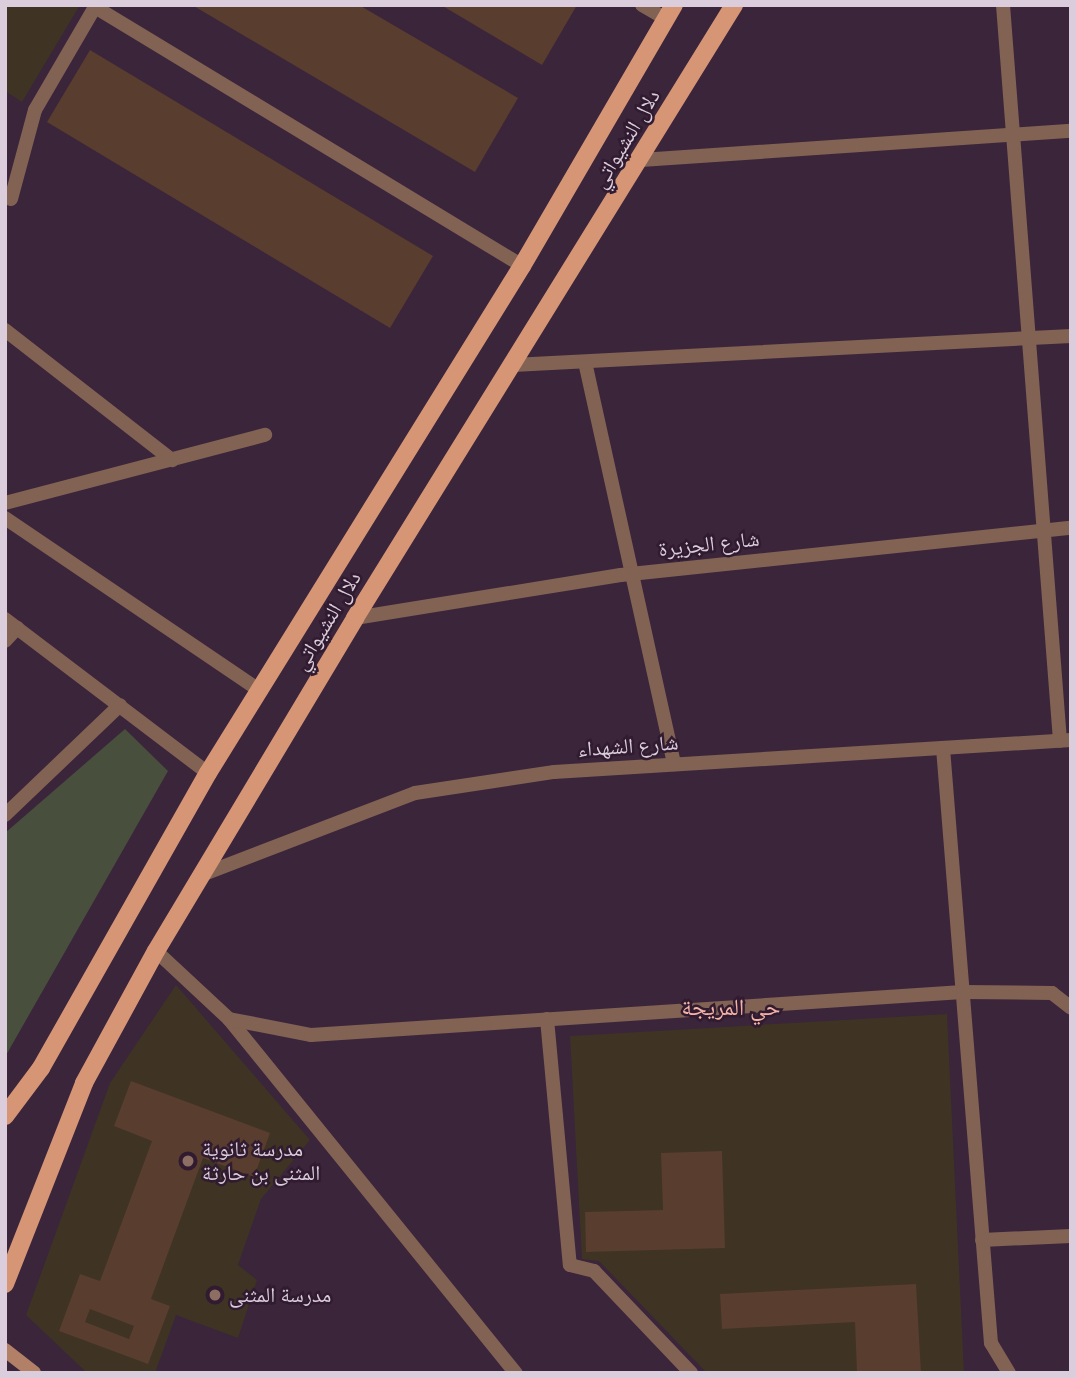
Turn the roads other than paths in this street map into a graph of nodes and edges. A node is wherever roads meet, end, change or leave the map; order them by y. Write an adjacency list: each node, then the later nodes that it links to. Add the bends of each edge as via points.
1 (642, 5): 5 (street)
2 (734, 5): 8 (main road, دلال النشيواتي)
3 (1003, 5): 7 (street)
4 (95, 6): 9 (street, via 35,110); 10 (street)
5 (670, 12): 10 (main road)
6 (1071, 131): 7 (street)
7 (1013, 134): 8 (street); 13 (street)
8 (641, 160): 15 (main road, دلال النشيواتي)
9 (11, 199)
10 (522, 266): 26 (main road)
11 (5, 330): 17 (street)
12 (1071, 336): 13 (street)
13 (1028, 339): 14 (street); 21 (street)
14 (585, 362): 15 (street); 22 (street)
15 (513, 365): 23 (main road, دلال النشيواتي)
16 (265, 435): 17 (street)
17 (172, 460): 18 (street)
18 (5, 503)
19 (5, 517): 26 (street)
20 (1071, 528): 21 (street, شارع الجزيرة)
21 (1044, 529): 22 (street, شارع الجزيرة); 28 (street)
22 (634, 574): 23 (street, شارع الجزيرة); 30 (street)
23 (355, 618): 33 (main road, دلال النشيواتي)
24 (11, 624): 25 (street); 27 (street)
25 (5, 641)
26 (259, 690): 31 (main road)
27 (120, 705): 31 (street); 32 (street)
28 (1065, 740): 29 (street, شارع الشهداء)
29 (943, 748): 30 (street, شارع الشهداء); 35 (street)
30 (674, 764): 33 (street, شارع الشهداء, via 554,772 415,793)
31 (208, 773): 39 (main road, via 41,1068)
32 (5, 815)
33 (204, 874): 34 (main road, دلال النشيواتي)
34 (156, 951): 37 (street); 42 (main road, دلال النشيواتي, via 84,1083)
35 (963, 992): 36 (street, via 1052,993); 38 (street); 41 (street)
36 (1071, 1008)
37 (229, 1019): 38 (street, via 311,1035); 45 (street)
38 (547, 1019): 46 (street, via 570,1265 594,1271)
39 (5, 1116)
40 (1071, 1236): 41 (street)
41 (982, 1240): 47 (street, via 990,1343)
42 (5, 1284)
43 (5, 1350): 44 (main road)
44 (34, 1373)
45 (516, 1373)
46 (691, 1373)
47 (1009, 1373)

